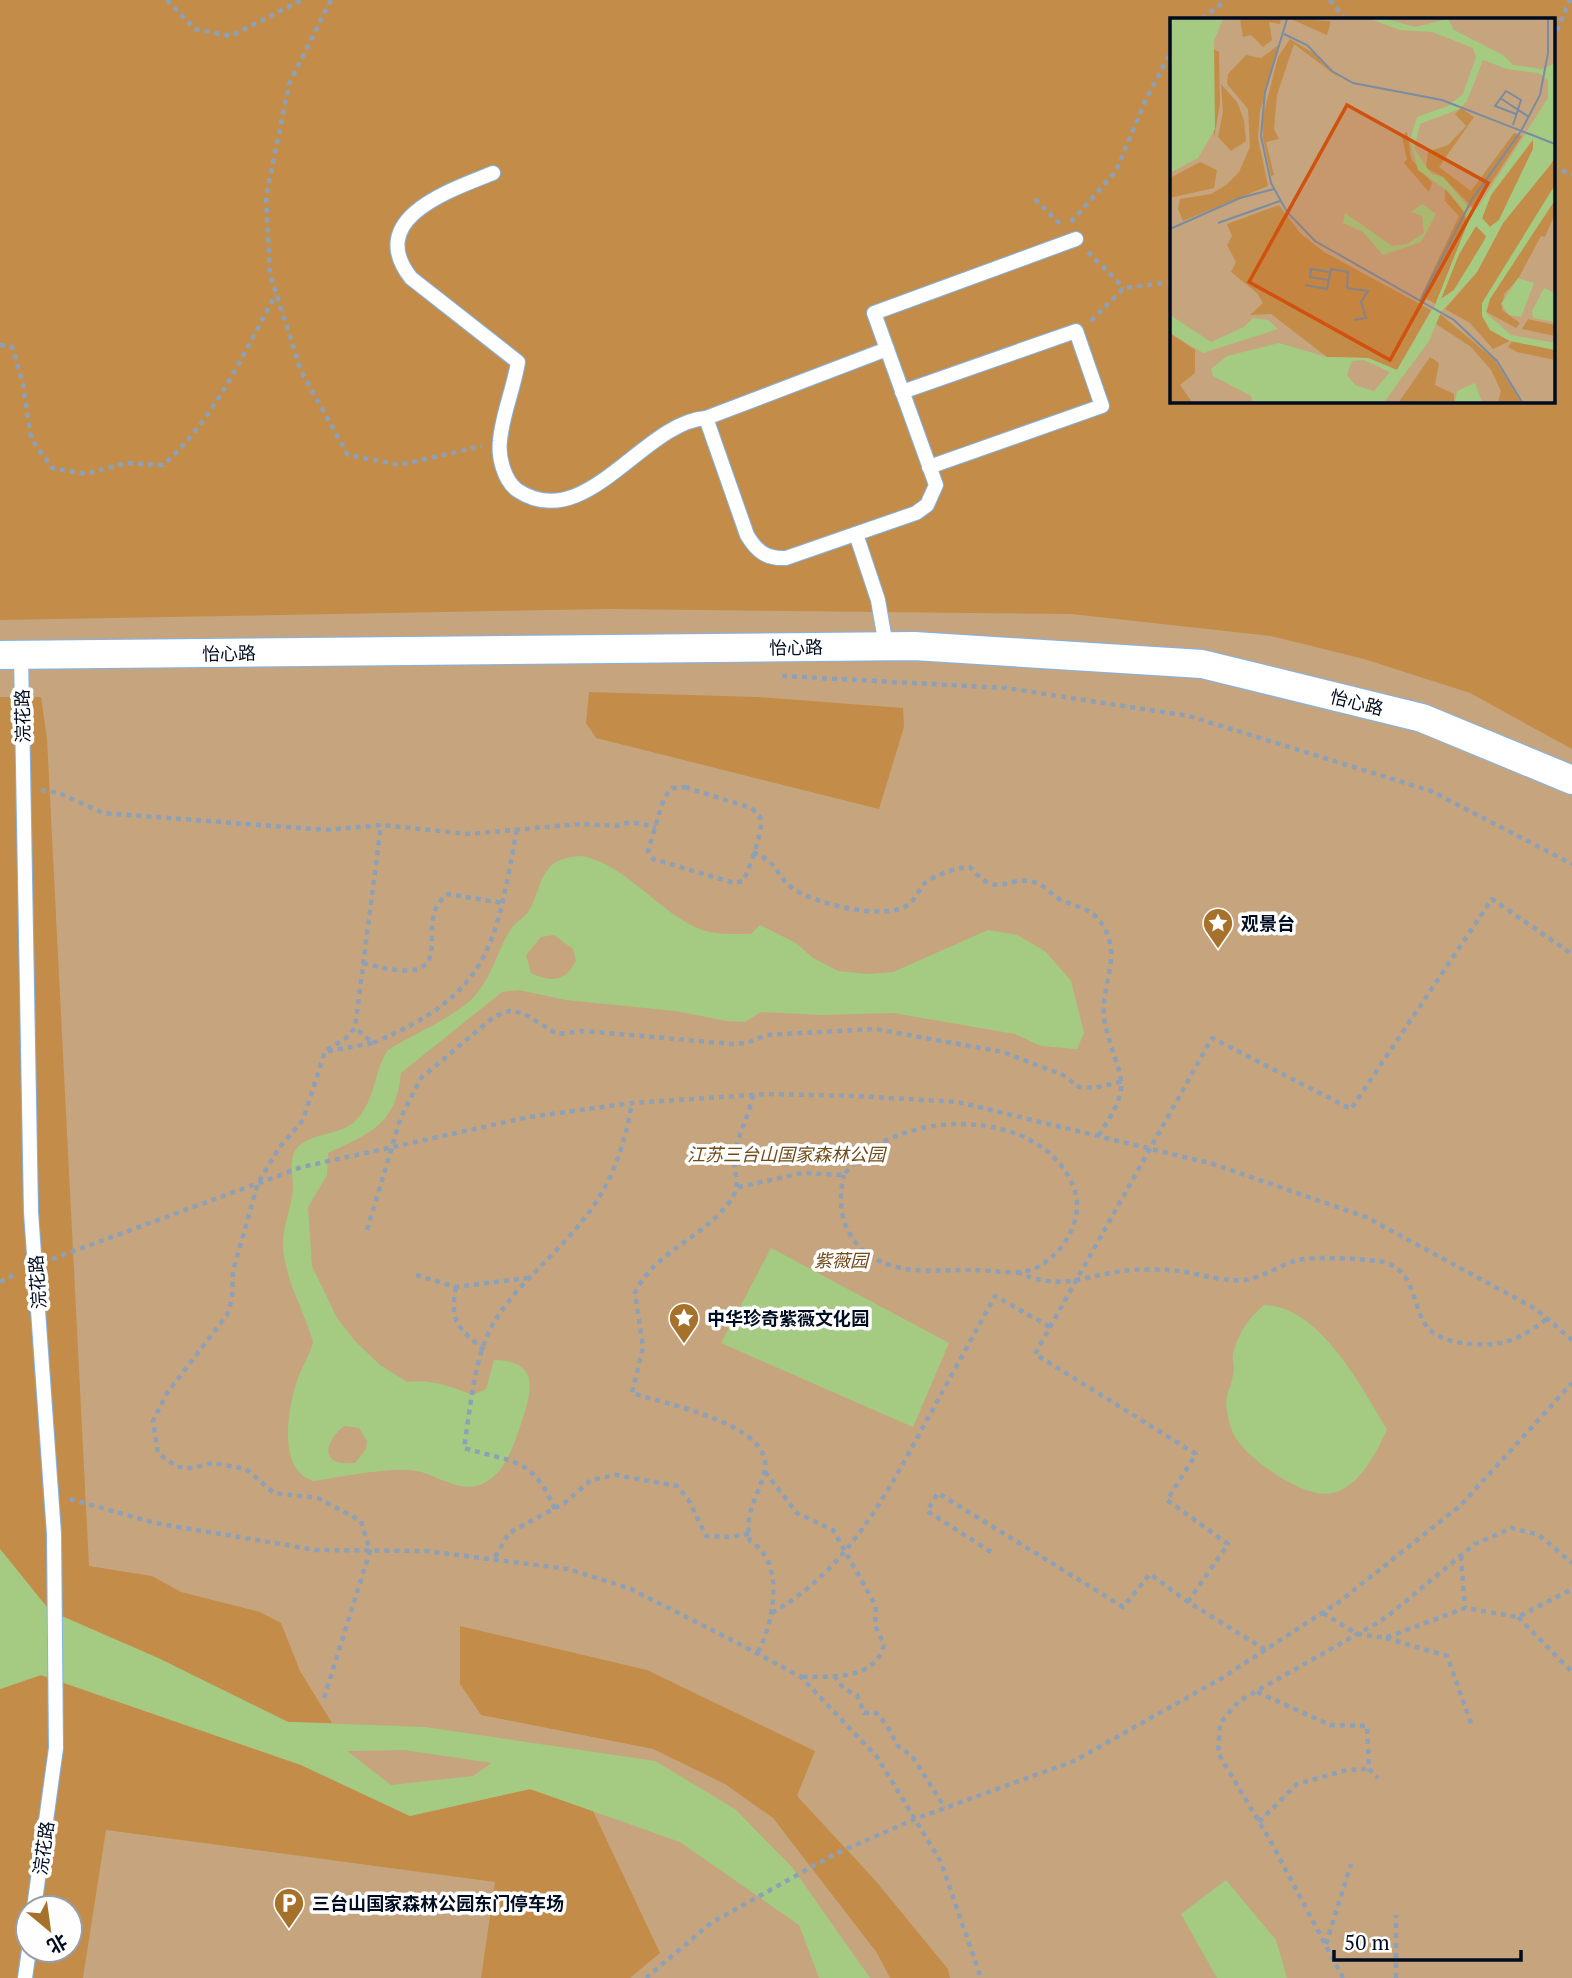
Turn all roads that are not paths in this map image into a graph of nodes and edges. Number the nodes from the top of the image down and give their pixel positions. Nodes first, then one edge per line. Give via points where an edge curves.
1 (493, 173) dead end
2 (1072, 235) road end
3 (887, 349) junction
4 (902, 392) junction
5 (706, 418) junction
6 (929, 467) junction
7 (856, 534) junction
8 (886, 646) junction
9 (10, 655) edge
10 (1572, 780) edge
11 (36, 1894) edge

1 - 5 lane via 418,209 407,220 397,248 411,278 518,362 499,442 505,475 512,486 538,499 561,500 584,493 682,423
2 - 3 lane via 874,313
3 - 4 lane
3 - 5 lane
4 - 6 lane
4 - 6 lane via 1076,331 1102,407
5 - 7 lane via 742,523 754,547 764,555 786,558
6 - 7 lane via 936,485 927,505
7 - 8 lane via 878,600
8 - 9 street, 怡心路
8 - 10 street, 怡心路 via 1202,664 1422,718
9 - 11 lane, 浣花路 via 23,787 31,1212 54,1534 56,1748

